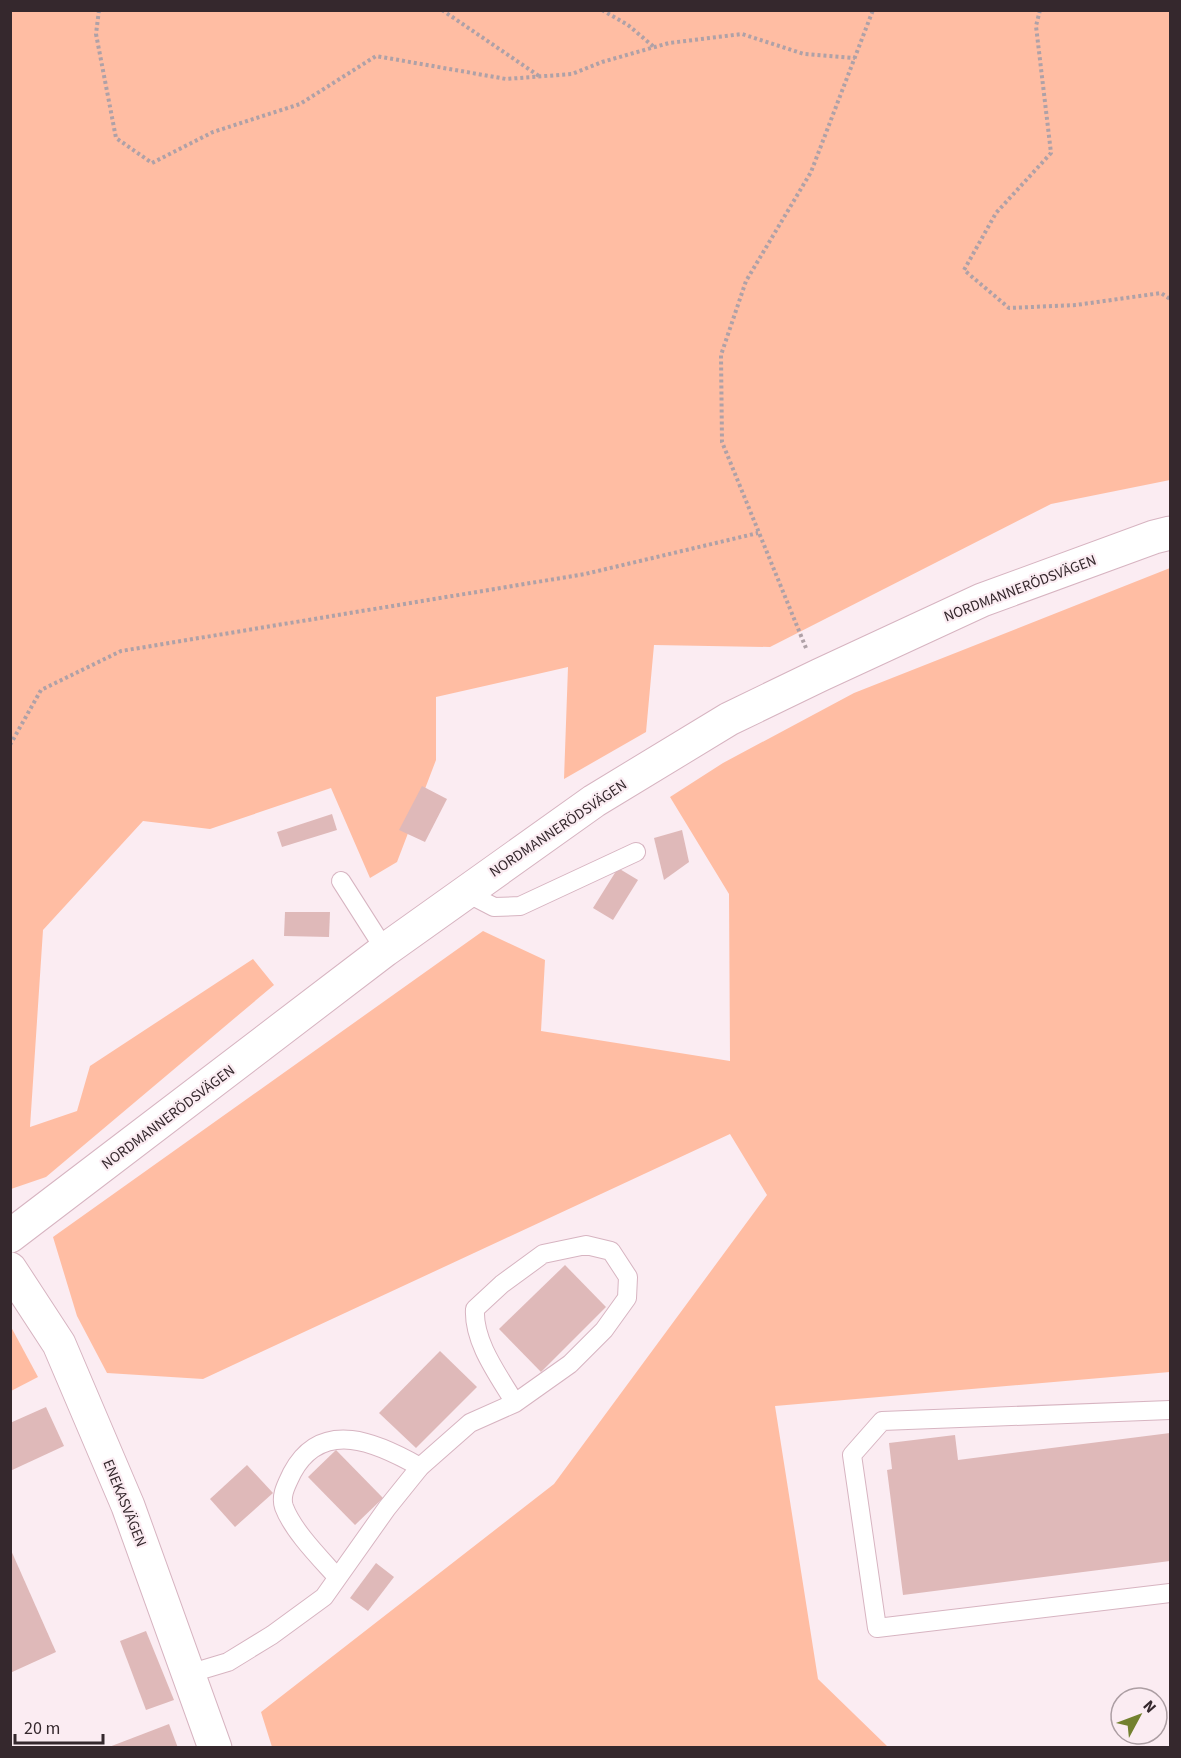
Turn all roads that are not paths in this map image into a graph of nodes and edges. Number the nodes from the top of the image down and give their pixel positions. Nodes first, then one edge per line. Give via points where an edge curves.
1 (1170, 533) edge
2 (636, 852) dead end
3 (341, 880) dead end
4 (465, 892) junction
5 (385, 950) junction
6 (10, 1236) edge
7 (10, 1269) edge
8 (515, 1403) junction
9 (1170, 1410) edge
10 (420, 1467) junction
11 (337, 1577) junction
12 (1170, 1593) edge
13 (188, 1674) junction
14 (215, 1748) edge

1 - 4 main road, NORDMANNERÖDSVÄGEN via 982,600 729,719 594,801
2 - 4 lane via 520,906 494,907
3 - 5 lane
4 - 5 main road, NORDMANNERÖDSVÄGEN
5 - 6 main road, NORDMANNERÖDSVÄGEN
7 - 13 main road, ENEKASVÄGEN via 59,1344 128,1506
8 - 8 lane via 570,1364 604,1330 627,1298 628,1277 611,1251 586,1245 543,1254 475,1309 474,1322 488,1357
8 - 10 lane via 470,1423
9 - 12 lane via 882,1421 852,1455 877,1628
10 - 11 lane
10 - 11 lane via 392,1450 355,1438 318,1444 297,1465 284,1490 284,1506 306,1542
11 - 13 lane via 324,1597 272,1635 228,1662
13 - 14 main road, ENEKASVÄGEN

